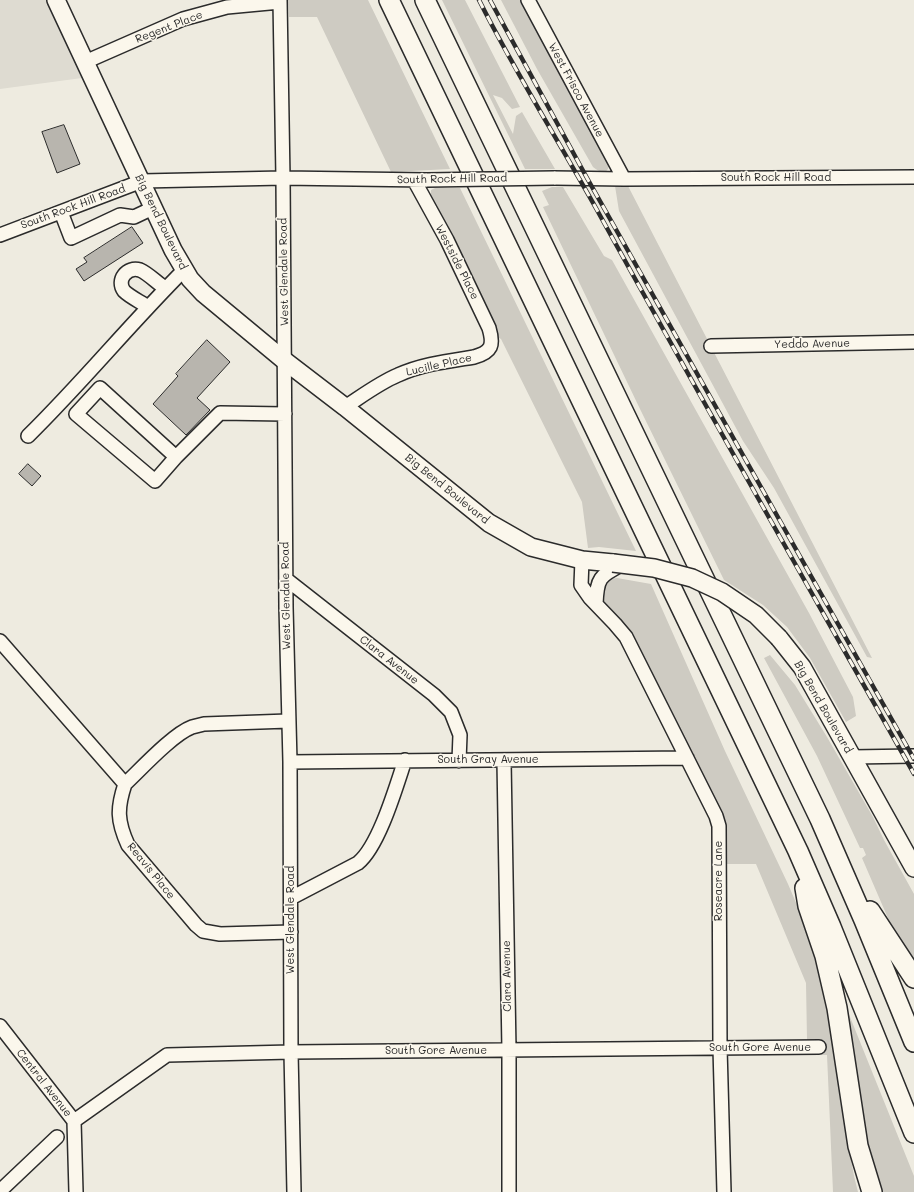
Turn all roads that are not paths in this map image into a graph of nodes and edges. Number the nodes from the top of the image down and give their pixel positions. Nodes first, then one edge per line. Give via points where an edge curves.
1 (56, 0) edge
2 (388, 0) edge
3 (425, 0) edge
4 (528, 0) edge
5 (280, 1) edge
6 (85, 62) junction
7 (914, 177) edge
8 (283, 178) junction
9 (624, 179) junction
10 (421, 180) junction
11 (142, 181) junction
12 (153, 208) junction
13 (61, 212) junction
14 (0, 234) edge
15 (184, 270) junction
16 (165, 288) junction
17 (148, 307) junction
18 (914, 342) edge
19 (491, 346) joint
20 (711, 346) dead end
21 (285, 361) junction
22 (345, 407) junction
23 (285, 414) junction
24 (28, 436) dead end
25 (176, 457) junction
26 (582, 560) junction
27 (618, 564) junction
28 (286, 579) junction
29 (596, 604) junction
30 (0, 641) edge
31 (288, 721) junction
32 (914, 756) edge
33 (852, 757) junction
34 (687, 758) junction
35 (405, 760) junction
36 (459, 761) junction
37 (504, 761) junction
38 (290, 762) junction
39 (125, 784) junction
40 (798, 852) junction
41 (914, 868) edge
42 (844, 872) junction
43 (291, 898) junction
44 (291, 932) junction
45 (914, 978) edge
46 (0, 1026) edge
47 (914, 1042) edge
48 (819, 1047) dead end
49 (720, 1048) junction
50 (509, 1050) junction
51 (291, 1052) junction
52 (74, 1121) junction
53 (914, 1133) edge
54 (57, 1137) dead end
55 (0, 1191) edge
56 (871, 1191) edge
57 (76, 1192) edge
58 (294, 1192) edge
59 (509, 1192) edge
60 (724, 1192) edge

1 - 6 main road, Big Bend Boulevard
2 - 40 highway
3 - 42 highway
4 - 9 street, West Frisco Avenue
5 - 6 street, Regent Place via 227,7 183,19
5 - 8 street, West Glendale Road
6 - 11 main road, Big Bend Boulevard
7 - 9 street, South Rock Hill Road
8 - 10 street, South Rock Hill Road
8 - 11 street, South Rock Hill Road
8 - 21 street, West Glendale Road
9 - 10 street, South Rock Hill Road, bridge
10 - 19 street, Westside Place via 489,328
11 - 12 main road, Big Bend Boulevard
11 - 13 street, South Rock Hill Road
12 - 13 street via 134,217 120,215 71,238
12 - 15 main road, Big Bend Boulevard
13 - 14 street, South Rock Hill Road
15 - 16 street
15 - 21 main road, Big Bend Boulevard via 203,293
16 - 17 street
16 - 17 street via 140,270 129,270 123,276 121,281 125,291
17 - 24 street via 60,405
18 - 20 street, Yeddo Avenue
19 - 22 street, Lucille Place via 488,351 478,356 415,368 399,374
21 - 22 main road, Big Bend Boulevard
21 - 23 street, West Glendale Road
22 - 26 main road, Big Bend Boulevard via 489,523 531,547
23 - 25 street via 220,413
23 - 28 street, West Glendale Road
25 - 25 street via 100,388 76,414 155,481
26 - 27 main road, Big Bend Boulevard
26 - 29 street, Roseacre Lane via 581,585
27 - 29 street via 599,580
27 - 33 main road, Big Bend Boulevard, bridge via 654,568 692,578 722,592 756,615 802,667
28 - 31 street, West Glendale Road
28 - 36 street, Clara Avenue via 434,695 451,712 460,735
29 - 34 street, Roseacre Lane via 626,637
30 - 39 street
31 - 38 street, West Glendale Road
31 - 39 street via 204,724 191,728 162,748
32 - 33 street
33 - 41 main road, Big Bend Boulevard
34 - 37 street, South Gray Avenue
34 - 49 street, Roseacre Lane via 719,826
35 - 36 street, South Gray Avenue
35 - 38 street, South Gray Avenue
35 - 43 street via 384,819 365,858
36 - 37 street, South Gray Avenue
37 - 50 street, Clara Avenue
38 - 43 street, West Glendale Road
39 - 44 street, Reavis Place via 119,812 122,832 128,845 196,926 203,931 220,934
40 - 53 highway
40 - 56 highway via 808,906 825,956 837,1008 858,1146
42 - 45 highway
42 - 47 highway
43 - 44 street, West Glendale Road
44 - 51 street, West Glendale Road
46 - 52 street, Central Avenue
48 - 49 street, South Gore Avenue
49 - 50 street, South Gore Avenue
49 - 60 street, Roseacre Lane
50 - 51 street, South Gore Avenue
50 - 59 street, Clara Avenue
51 - 52 street, South Gore Avenue via 167,1055
51 - 58 street, West Glendale Road
52 - 57 street
54 - 55 street

